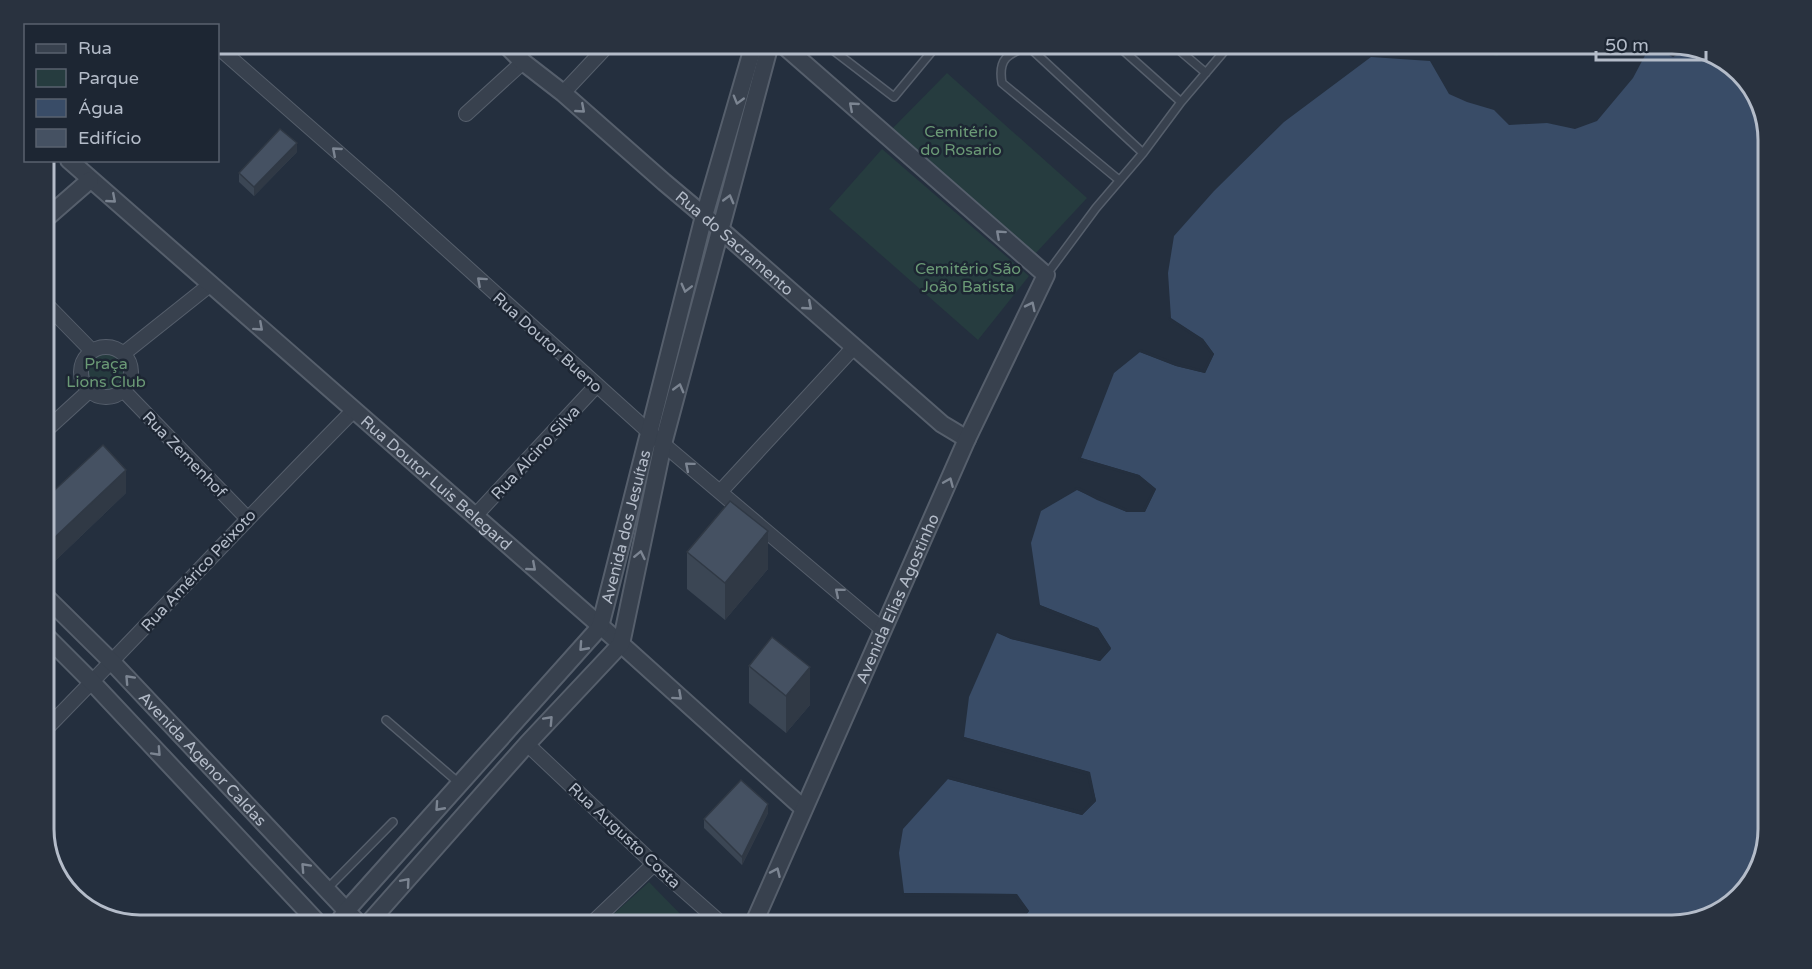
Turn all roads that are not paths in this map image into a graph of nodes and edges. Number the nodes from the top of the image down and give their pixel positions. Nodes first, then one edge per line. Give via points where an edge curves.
1 (226, 54) edge
2 (516, 54) edge
3 (599, 54) edge
4 (751, 54) edge
5 (767, 54) edge
6 (793, 54) edge
7 (838, 54) edge
8 (930, 54) edge
9 (1011, 54) edge
10 (1040, 54) edge
11 (1127, 54) edge
12 (1184, 54) edge
13 (1222, 54) edge
14 (524, 62) junction
15 (1206, 73) junction
16 (562, 93) junction
17 (1181, 102) junction
18 (466, 114) dead end
19 (1143, 153) junction
20 (71, 162) edge
21 (90, 180) junction
22 (1119, 180) junction
23 (54, 211) edge
24 (704, 216) junction
25 (721, 230) junction
26 (1046, 275) junction
27 (211, 284) junction
28 (54, 312) edge
29 (854, 346) junction
30 (92, 351) junction
31 (123, 354) junction
32 (596, 386) junction
33 (123, 390) junction
34 (89, 391) junction
35 (353, 411) junction
36 (54, 423) edge
37 (648, 432) junction
38 (967, 439) junction
39 (663, 444) junction
40 (720, 492) junction
41 (474, 517) junction
42 (247, 518) junction
43 (54, 605) edge
44 (600, 627) junction
45 (883, 630) junction
46 (54, 644) edge
47 (621, 644) junction
48 (112, 662) junction
49 (92, 682) junction
50 (54, 720) edge
51 (386, 720) dead end
52 (527, 744) junction
53 (221, 778) junction
54 (460, 784) junction
55 (199, 797) junction
56 (803, 808) junction
57 (393, 822) dead end
58 (654, 864) junction
59 (327, 890) junction
60 (346, 911) junction
61 (310, 915) edge
62 (344, 915) edge
63 (350, 915) edge
64 (378, 915) edge
65 (601, 915) edge
66 (711, 915) edge
67 (758, 915) edge

32 -> 1 street, Rua Doutor Bueno
2 - 14 street, Rua do Sacramento
3 - 16 street
4 -> 24 street, Avenida dos Jesuítas
25 -> 5 street, Avenida dos Jesuítas
26 -> 6 street
7 - 8 lane via 894,97
9 - 22 lane via 1003,60 1002,83
10 - 19 lane
11 - 17 lane
12 - 15 lane
13 - 15 lane
14 - 16 street, Rua do Sacramento
14 - 18 street
15 - 17 lane
16 -> 24 street, Rua do Sacramento
17 - 19 lane
19 - 22 lane
20 - 21 street, Rua Doutor Luis Belegard
21 - 23 street
21 -> 27 street, Rua Doutor Luis Belegard
22 - 26 lane
24 - 25 street, Rua do Sacramento
24 -> 37 street, Avenida dos Jesuítas
25 -> 29 street, Rua do Sacramento
39 -> 25 street, Avenida dos Jesuítas
38 -> 26 street, Avenida Elias Agostinho
27 - 31 street
27 -> 35 street, Rua Doutor Luis Belegard
28 - 30 street
29 - 38 street, Rua do Sacramento via 942,424
29 - 40 street
30 - 31 street via 114,348
30 - 34 street via 82,362 81,370
31 - 33 street via 131,372
32 - 37 street, Rua Doutor Bueno
32 - 41 street, Rua Alcino Silva
33 - 34 street via 107,397
33 - 42 street, Rua Zemenhof
34 - 36 street
35 - 41 street, Rua Doutor Luis Belegard
35 - 42 street, Rua Américo Peixoto
37 - 39 street, Rua Doutor Bueno
37 - 44 street, Avenida dos Jesuítas
45 -> 38 street, Avenida Elias Agostinho
40 -> 39 street, Rua Doutor Bueno
47 -> 39 street, Avenida dos Jesuítas
45 -> 40 street, Rua Doutor Bueno
41 -> 44 street, Rua Doutor Luis Belegard
42 - 48 street, Rua Américo Peixoto
43 - 48 street, Avenida Agenor Caldas
44 - 47 street, Rua Doutor Luis Belegard
44 -> 54 street, Avenida dos Jesuítas
45 - 56 street, Avenida Elias Agostinho
46 - 49 street, Avenida Agenor Caldas
52 -> 47 street
47 -> 56 street, Rua Doutor Luis Belegard
48 - 49 street, Rua Américo Peixoto
53 -> 48 street, Avenida Agenor Caldas
49 - 50 street, Rua Américo Peixoto
49 -> 55 street, Avenida Agenor Caldas
51 - 54 lane
52 - 58 street, Rua Augusto Costa
64 -> 52 street
53 - 55 street
59 -> 53 street, Avenida Agenor Caldas
54 -> 60 street, Avenida dos Jesuítas
55 - 61 street, Avenida Agenor Caldas
67 -> 56 street, Avenida Elias Agostinho
57 - 59 lane
58 - 65 street
58 - 66 street, Rua Augusto Costa
59 - 60 street, Avenida Agenor Caldas
60 - 62 street, Avenida dos Jesuítas
60 - 63 street, Avenida Agenor Caldas

